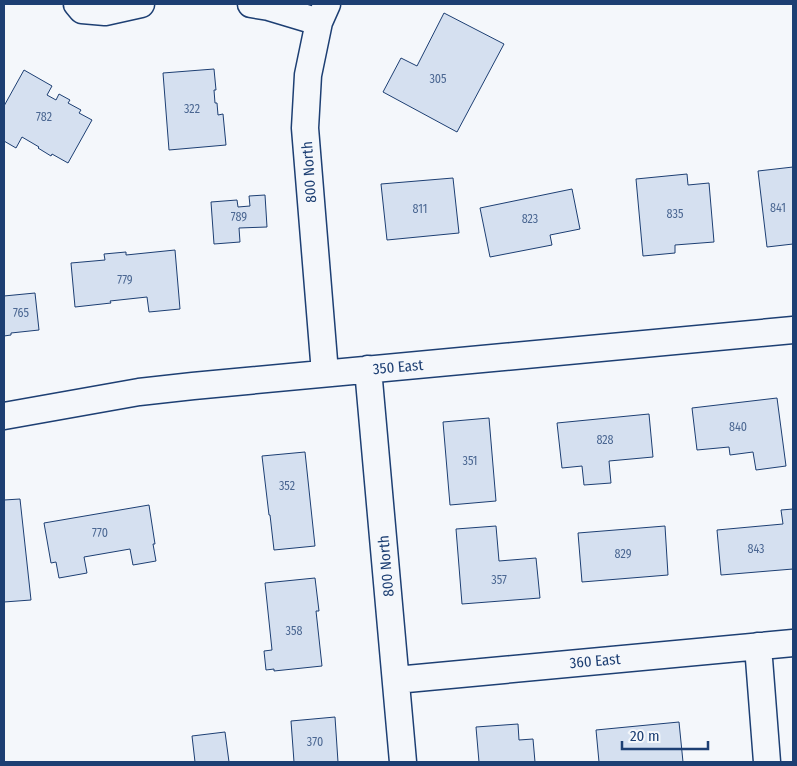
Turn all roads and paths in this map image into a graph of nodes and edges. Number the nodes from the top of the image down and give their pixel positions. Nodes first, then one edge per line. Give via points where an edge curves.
1 (141, 4) edge
2 (251, 4) edge
3 (79, 7) edge
4 (323, 13) edge
5 (793, 330) edge
6 (368, 369) junction
7 (324, 373) junction
8 (4, 416) edge
9 (793, 643) edge
10 (758, 646) junction
11 (396, 680) junction
12 (403, 762) edge
13 (767, 762) edge

1 - 3 street via 105,12
2 - 4 street
4 - 7 street, 800 North via 308,75 306,128
5 - 6 street, 350 East
6 - 7 street, 350 East
6 - 11 street, 800 North
7 - 8 street, 350 East via 139,392
9 - 10 street, 360 East
10 - 11 street, 360 East
10 - 13 street
11 - 12 street, 800 North

